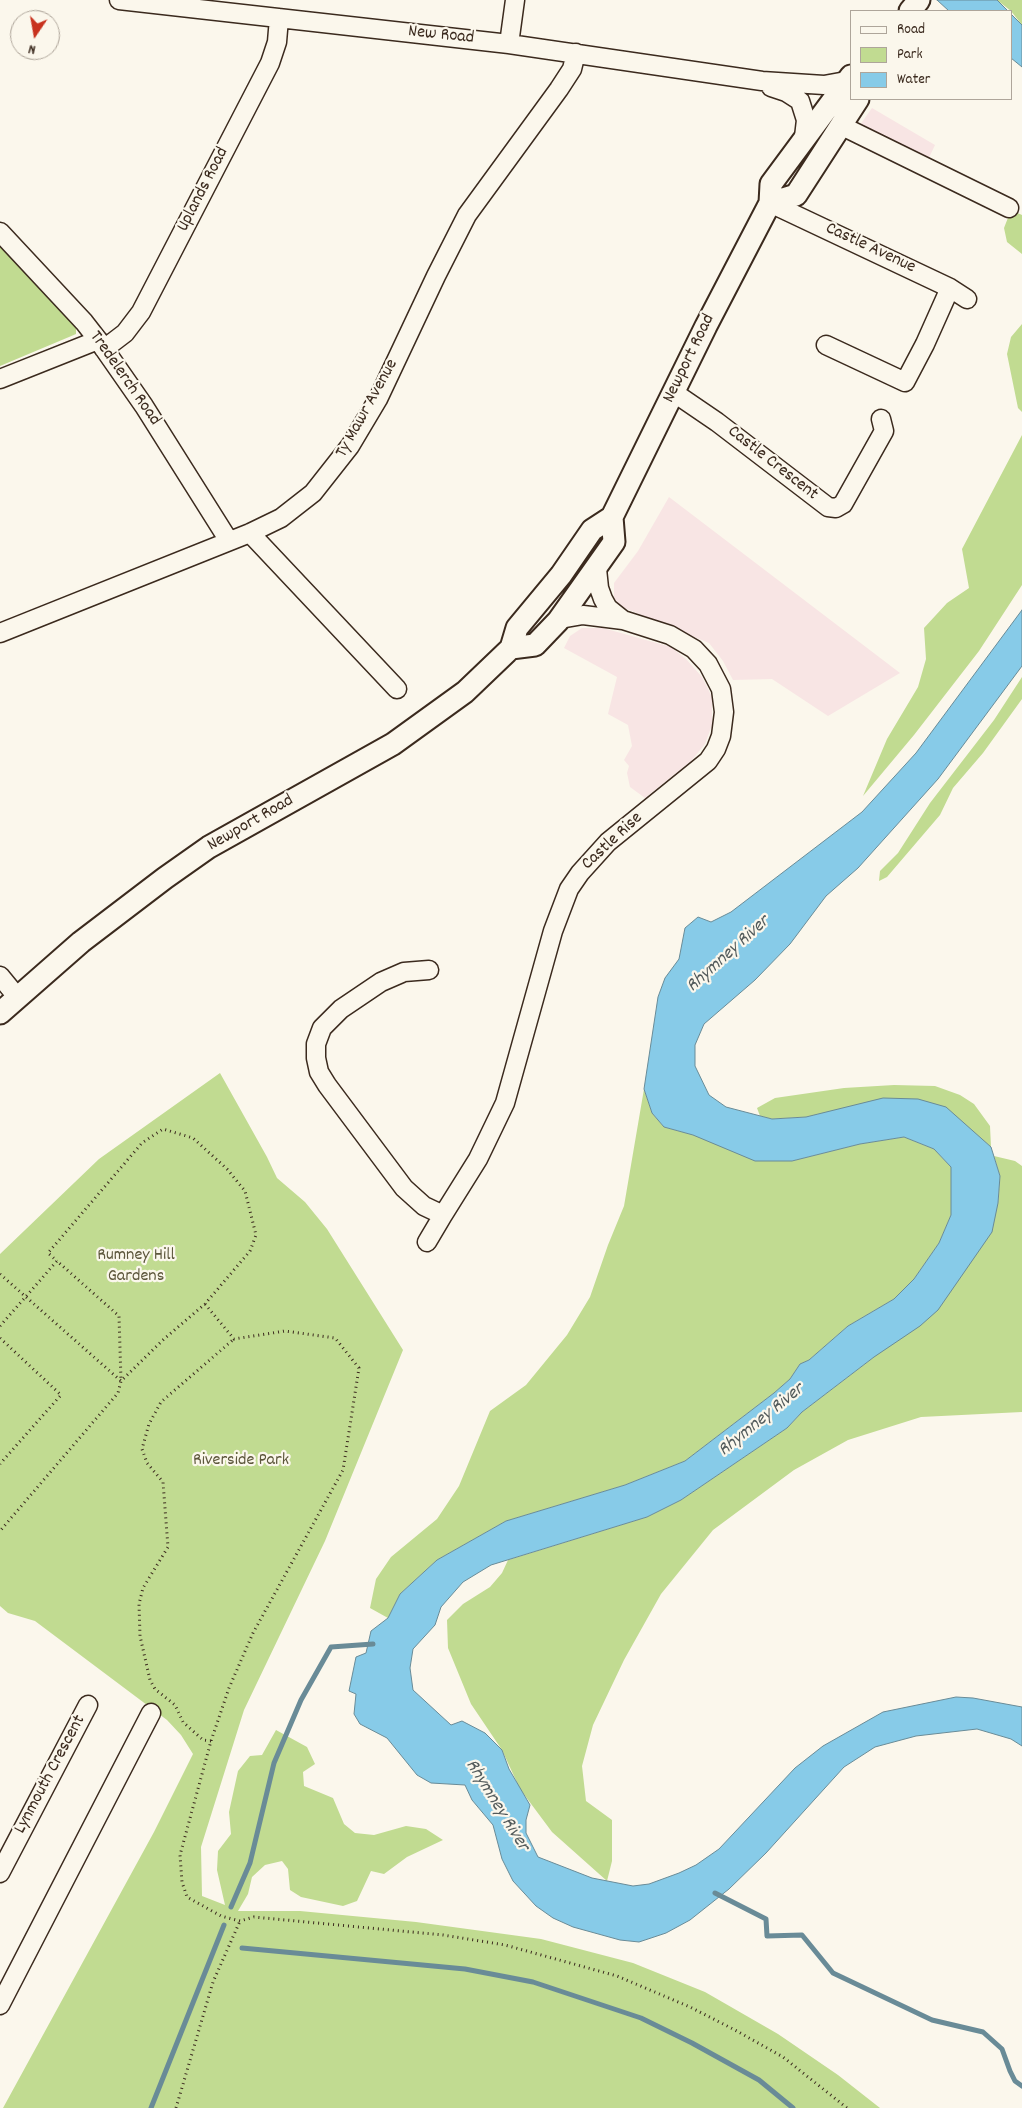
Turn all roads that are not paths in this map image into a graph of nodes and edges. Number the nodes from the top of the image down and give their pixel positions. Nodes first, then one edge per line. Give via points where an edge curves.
1 (120, 0) edge
2 (515, 0) edge
3 (919, 0) edge
4 (911, 10) edge
5 (279, 18) junction
6 (509, 44) junction
7 (576, 53) junction
8 (762, 81) junction
9 (850, 87) edge
10 (850, 88) edge
11 (850, 90) edge
12 (800, 101) junction
13 (826, 108) junction
14 (840, 125) junction
15 (804, 137) junction
16 (770, 203) junction
17 (1009, 208) dead end
18 (0, 232) edge
19 (950, 288) junction
20 (967, 299) dead end
21 (101, 345) junction
22 (826, 345) dead end
23 (0, 379) edge
24 (674, 392) junction
25 (881, 419) dead end
26 (612, 517) junction
27 (250, 533) junction
28 (229, 541) junction
29 (597, 569) junction
30 (560, 619) junction
31 (623, 620) junction
32 (0, 633) edge
33 (511, 648) junction
34 (397, 689) dead end
35 (430, 970) dead end
36 (0, 976) edge
37 (18, 998) junction
38 (0, 1013) edge
39 (443, 1215) junction
40 (427, 1242) dead end
41 (88, 1705) dead end
42 (151, 1713) dead end
43 (0, 1873) edge
44 (0, 2005) edge

1 - 5 street, New Road
2 - 6 street
3 - 4 main road
5 - 6 street, New Road
5 - 21 street, Uplands Road via 277,42 270,63 141,312 125,333
6 - 7 street, New Road
7 - 8 street, New Road
7 - 27 street, Ty Mawr Avenue via 572,70 467,215 378,399 350,446 313,493 282,518
8 - 9 street, New Road
8 - 12 street, New Road
10 - 13 main road, Newport Road
11 - 14 main road
12 - 13 street, New Road
12 - 15 street via 806,120
13 - 15 main road, Newport Road
14 - 16 main road via 796,195
14 - 17 street
15 - 16 main road, Newport Road via 771,184
16 - 19 street, Castle Avenue
16 - 24 main road, Newport Road
18 - 21 street, Tredelerch Road
19 - 20 street, Castle Avenue
19 - 22 street via 905,382
21 - 23 street, Uplands Road
21 - 28 street, Tredelerch Road via 144,406
24 - 25 street, Castle Crescent via 828,507 836,508 843,504 884,431
24 - 26 main road, Newport Road
26 - 29 main road via 614,542
26 - 33 main road, Newport Road via 592,530 561,575 517,628
27 - 28 street, Ty Mawr Avenue
27 - 34 street
28 - 32 street, Ty Mawr Avenue
29 - 30 main road
29 - 31 street, Castle Rise via 602,599
30 - 31 street, Castle Rise via 583,615
30 - 33 main road via 535,646
31 - 39 street, Castle Rise via 670,635 701,655 721,690 724,712 721,736 708,761 608,842 569,889 553,931 505,1103 478,1158
33 - 37 main road, Newport Road via 465,692 393,744 217,842 165,878 81,942
35 - 39 street via 404,972 381,982 341,1009 322,1028 316,1044 316,1058 319,1072 327,1085 404,1188 424,1206
36 - 37 street
37 - 38 main road, Newport Road
39 - 40 street, Castle Rise
41 - 43 street, Lynmouth Crescent
42 - 44 street

